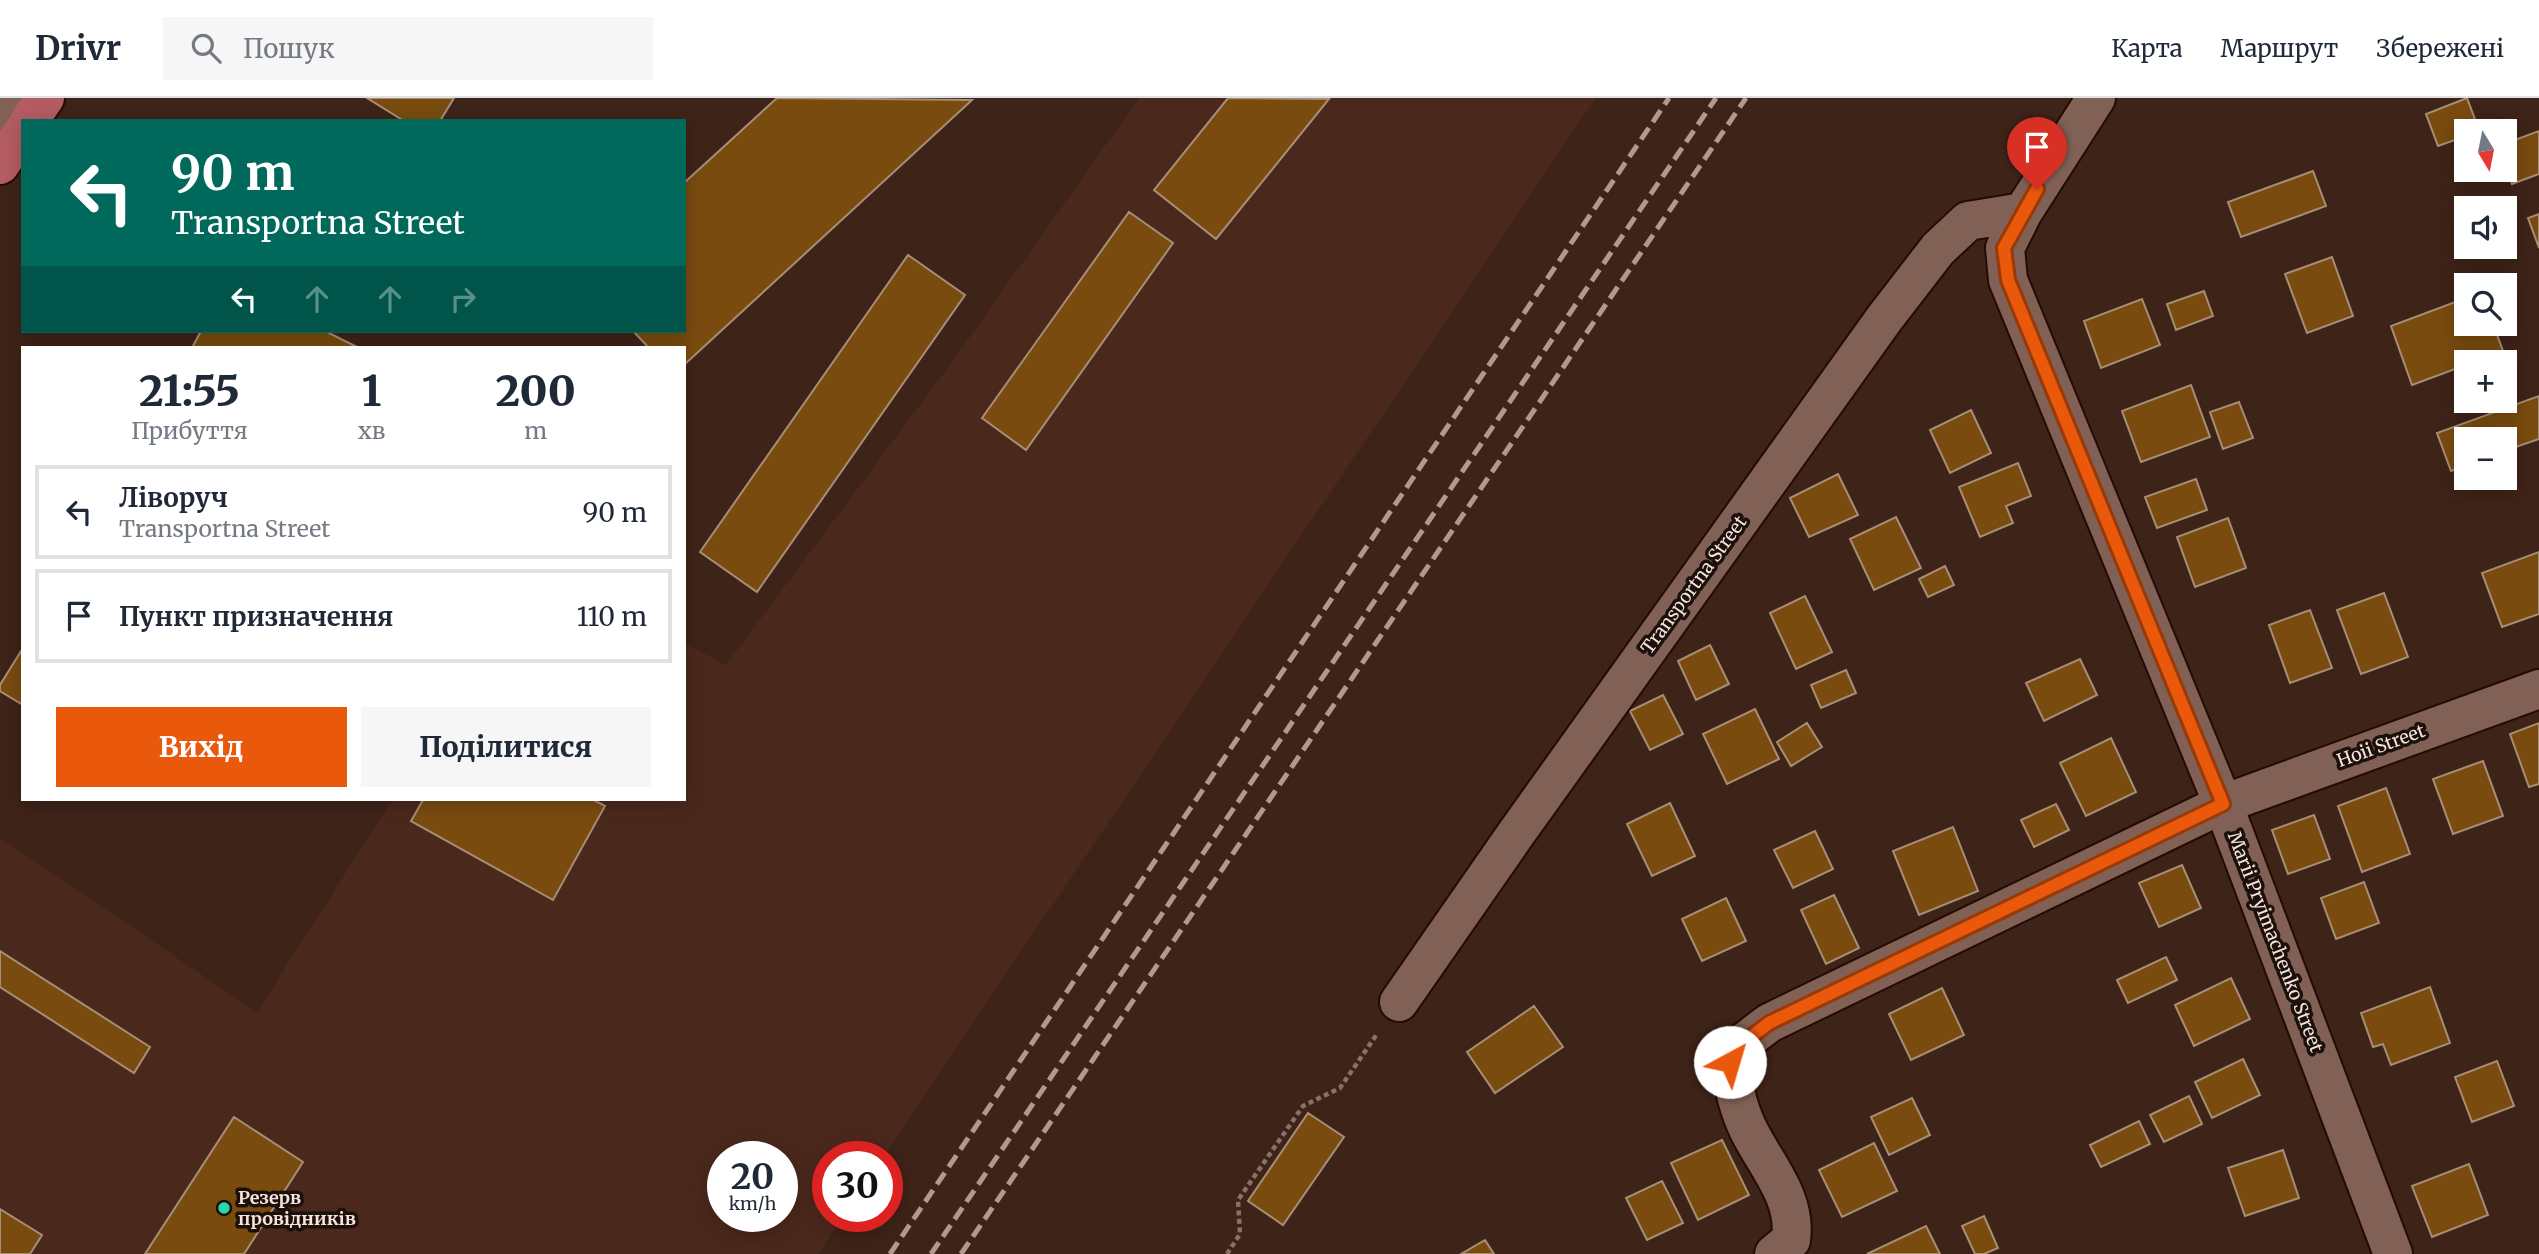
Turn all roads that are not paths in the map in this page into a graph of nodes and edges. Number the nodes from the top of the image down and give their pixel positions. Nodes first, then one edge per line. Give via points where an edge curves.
1 (2096, 98) edge
2 (22, 110) edge
3 (0, 165) edge
4 (2023, 212) junction
5 (2539, 689) edge
6 (2223, 804) junction
7 (1399, 1002) road end
8 (1792, 1243) edge
9 (2393, 1254) edge

1 - 4 street
2 - 3 main road
4 - 6 street via 2004,248 2008,280
4 - 7 street, Transportna Street via 1968,221 1938,249
5 - 6 street, Hoii Street
6 - 8 street via 1769,1023 1743,1043 1730,1062 1737,1100 1790,1204
6 - 9 street, Marii Pryimachenko Street

